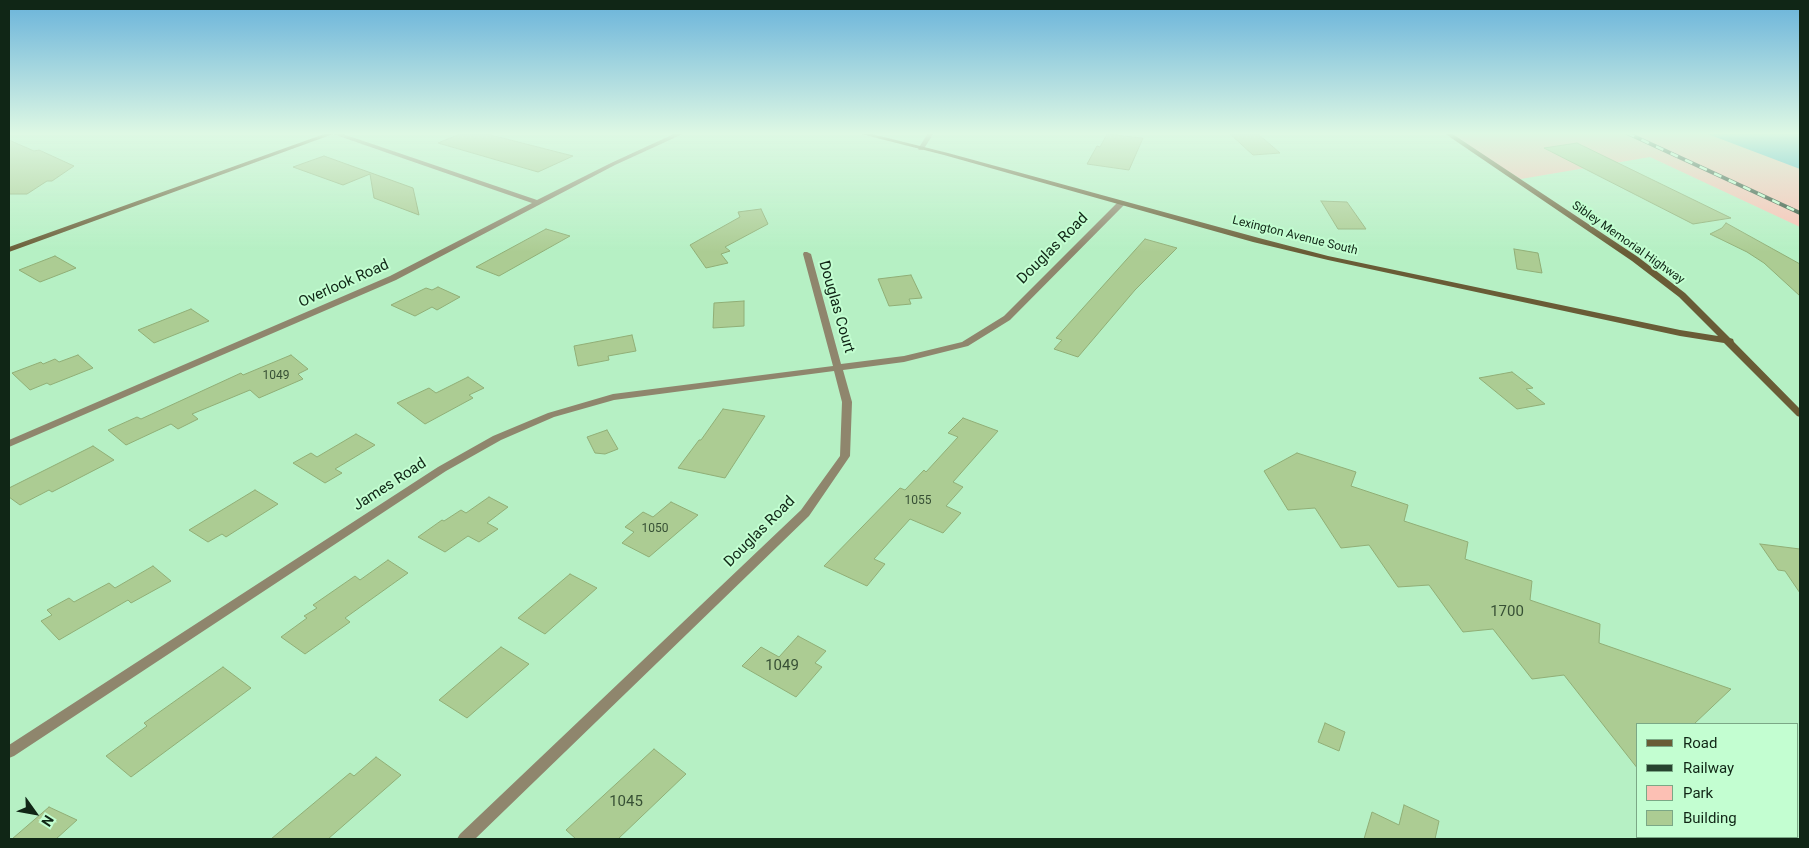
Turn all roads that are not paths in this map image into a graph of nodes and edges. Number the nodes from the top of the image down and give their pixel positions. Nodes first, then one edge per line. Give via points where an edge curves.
1 (223, 173) edge
2 (449, 173) edge
3 (597, 173) edge
4 (1007, 173) edge
5 (1506, 173) edge
6 (538, 203) junction
7 (1121, 204) junction
8 (9, 250) edge
9 (807, 254) dead end
10 (1730, 341) junction
11 (838, 367) junction
12 (1800, 414) edge
13 (9, 444) edge
14 (9, 752) edge
15 (465, 839) edge

1 - 8 street
2 - 6 street
3 - 6 street, Overlook Road
4 - 7 street, Lexington Avenue South
5 - 10 street, Sibley Memorial Highway via 1635,259 1682,295
6 - 13 street, Overlook Road via 393,278
7 - 10 street, Lexington Avenue South via 1328,258
7 - 11 street, Douglas Road via 1007,318 965,344 904,359
9 - 11 street, Douglas Court
10 - 12 street, Sibley Memorial Highway
11 - 14 street, James Road via 613,398 551,415 497,438 442,469
11 - 15 street, Douglas Road via 847,402 845,456 805,512

